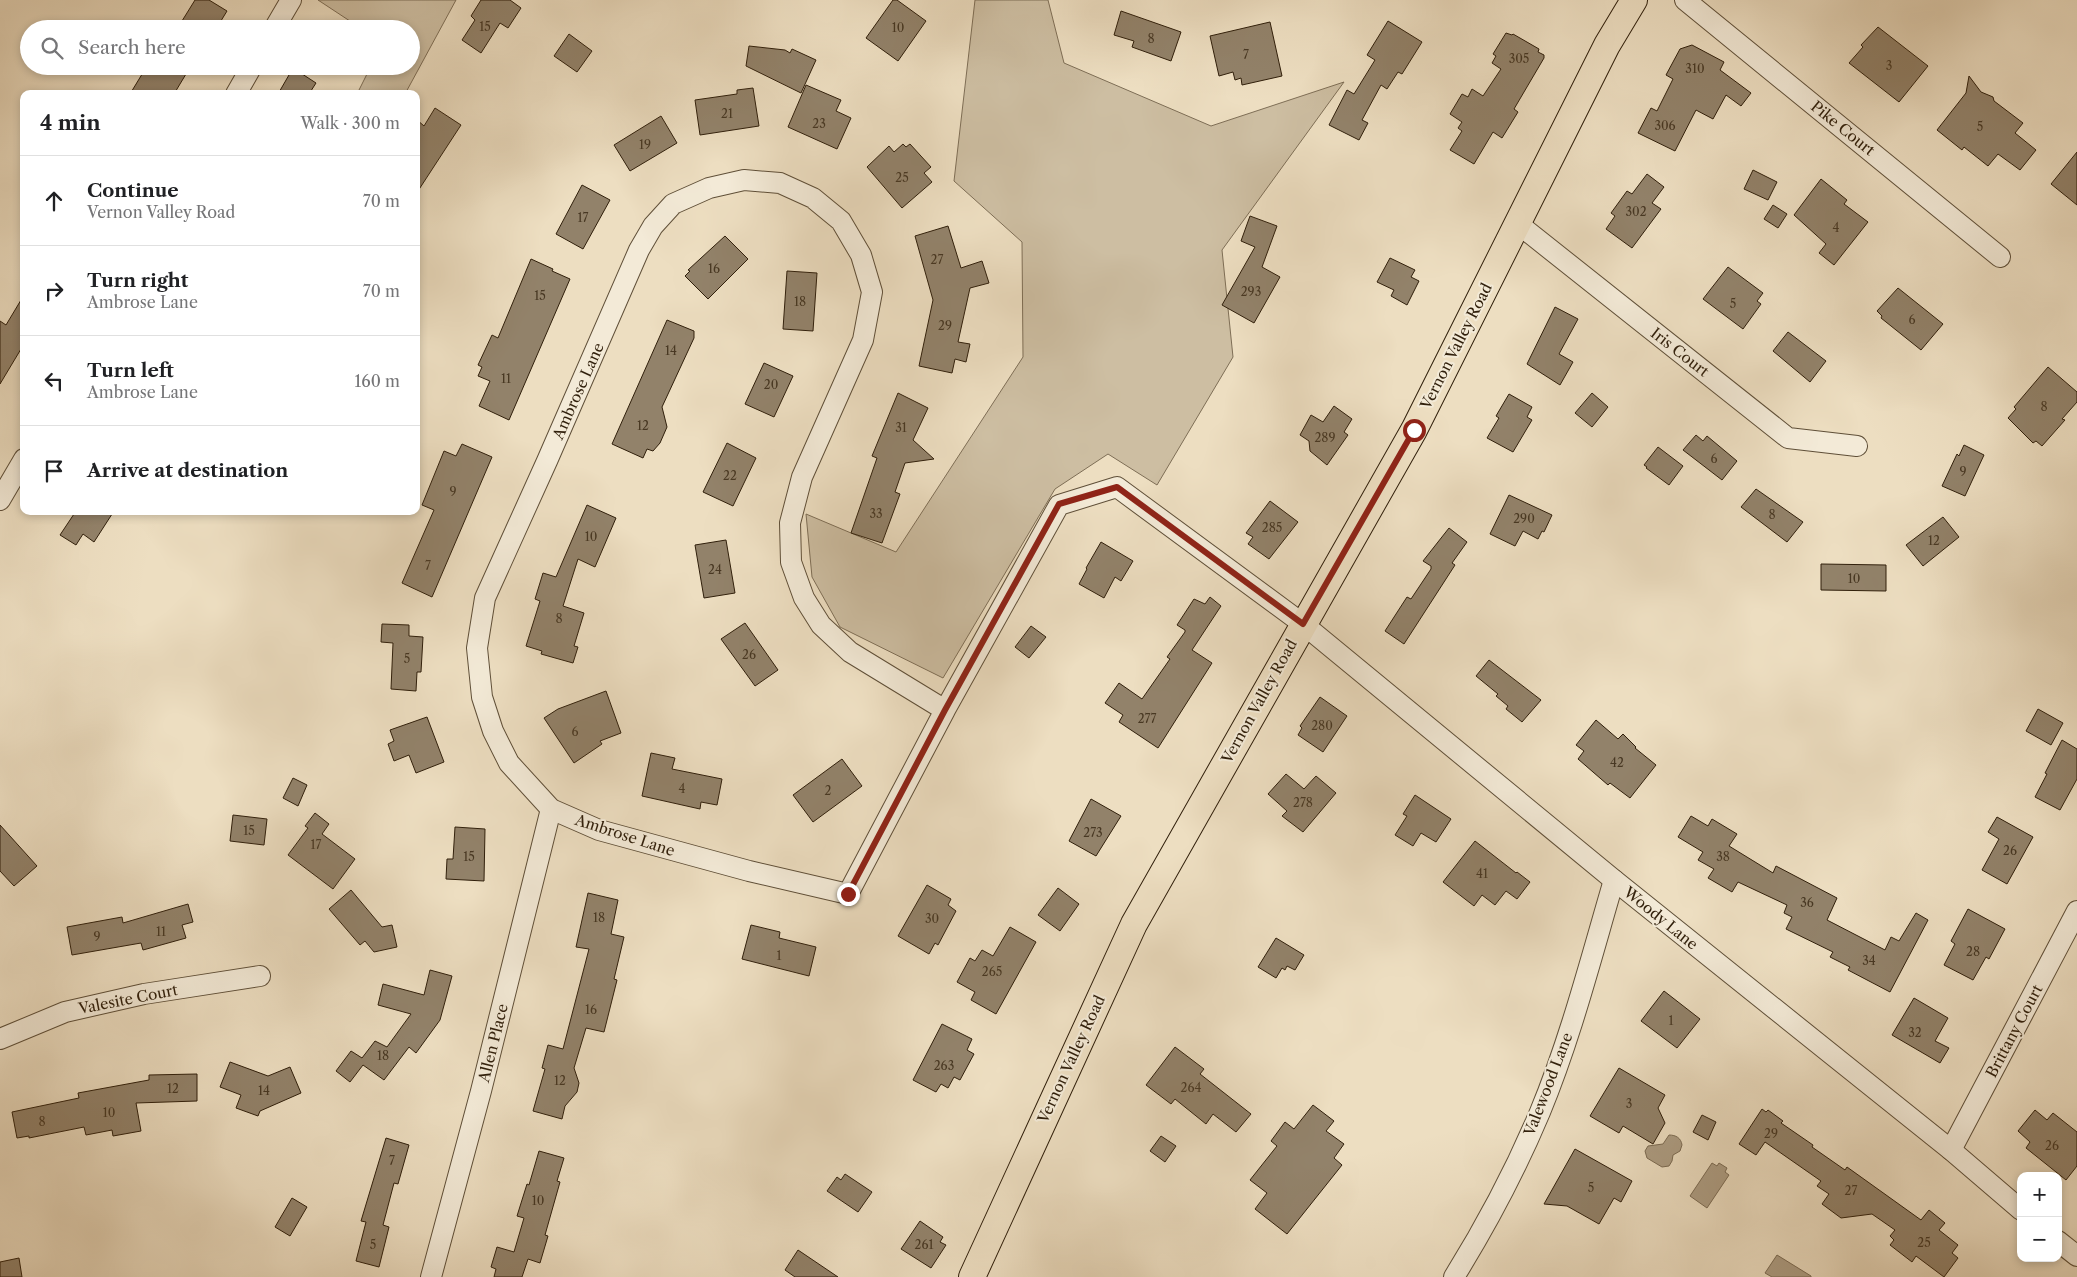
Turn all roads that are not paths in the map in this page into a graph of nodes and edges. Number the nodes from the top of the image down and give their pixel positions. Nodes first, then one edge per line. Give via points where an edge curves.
1 (290, 0) edge
2 (1634, 0) edge
3 (1685, 0) edge
4 (279, 20) edge
5 (247, 75) edge
6 (238, 90) edge
7 (1517, 223) junction
8 (2000, 257) dead end
9 (1857, 446) dead end
10 (20, 466) edge
11 (0, 500) edge
12 (1303, 624) junction
13 (945, 710) junction
14 (551, 809) junction
15 (1614, 880) junction
16 (2077, 911) edge
17 (260, 976) dead end
18 (0, 1039) edge
19 (1951, 1150) junction
20 (2017, 1207) edge
21 (2062, 1244) edge
22 (2077, 1256) edge
23 (431, 1277) edge
24 (972, 1277) edge
25 (1454, 1277) edge

1 - 4 street
2 - 7 main road, Vernon Valley Road via 1607,45
3 - 8 street, Pike Court
5 - 6 street
7 - 9 street, Iris Court via 1788,438
7 - 12 main road, Vernon Valley Road via 1414,430
10 - 11 street
12 - 13 street, Ambrose Lane via 1117,487 1059,504
12 - 15 street, Woody Lane
12 - 24 main road, Vernon Valley Road via 1134,924
13 - 14 street, Ambrose Lane via 848,894 599,830
13 - 14 street, Ambrose Lane via 850,652 821,625 804,598 790,562 790,523 802,477 863,340 872,292 862,255 841,222 813,198 780,183 744,180 709,188 673,204 639,250 485,598 477,648 482,697 492,731 509,763
14 - 23 street, Allen Place
15 - 19 street, Woody Lane
15 - 25 street, Valewood Lane via 1579,999 1540,1110 1517,1164
16 - 19 street, Brittany Court
17 - 18 street, Valesite Court via 144,994 65,1012
19 - 20 street, Woody Lane
21 - 22 street

